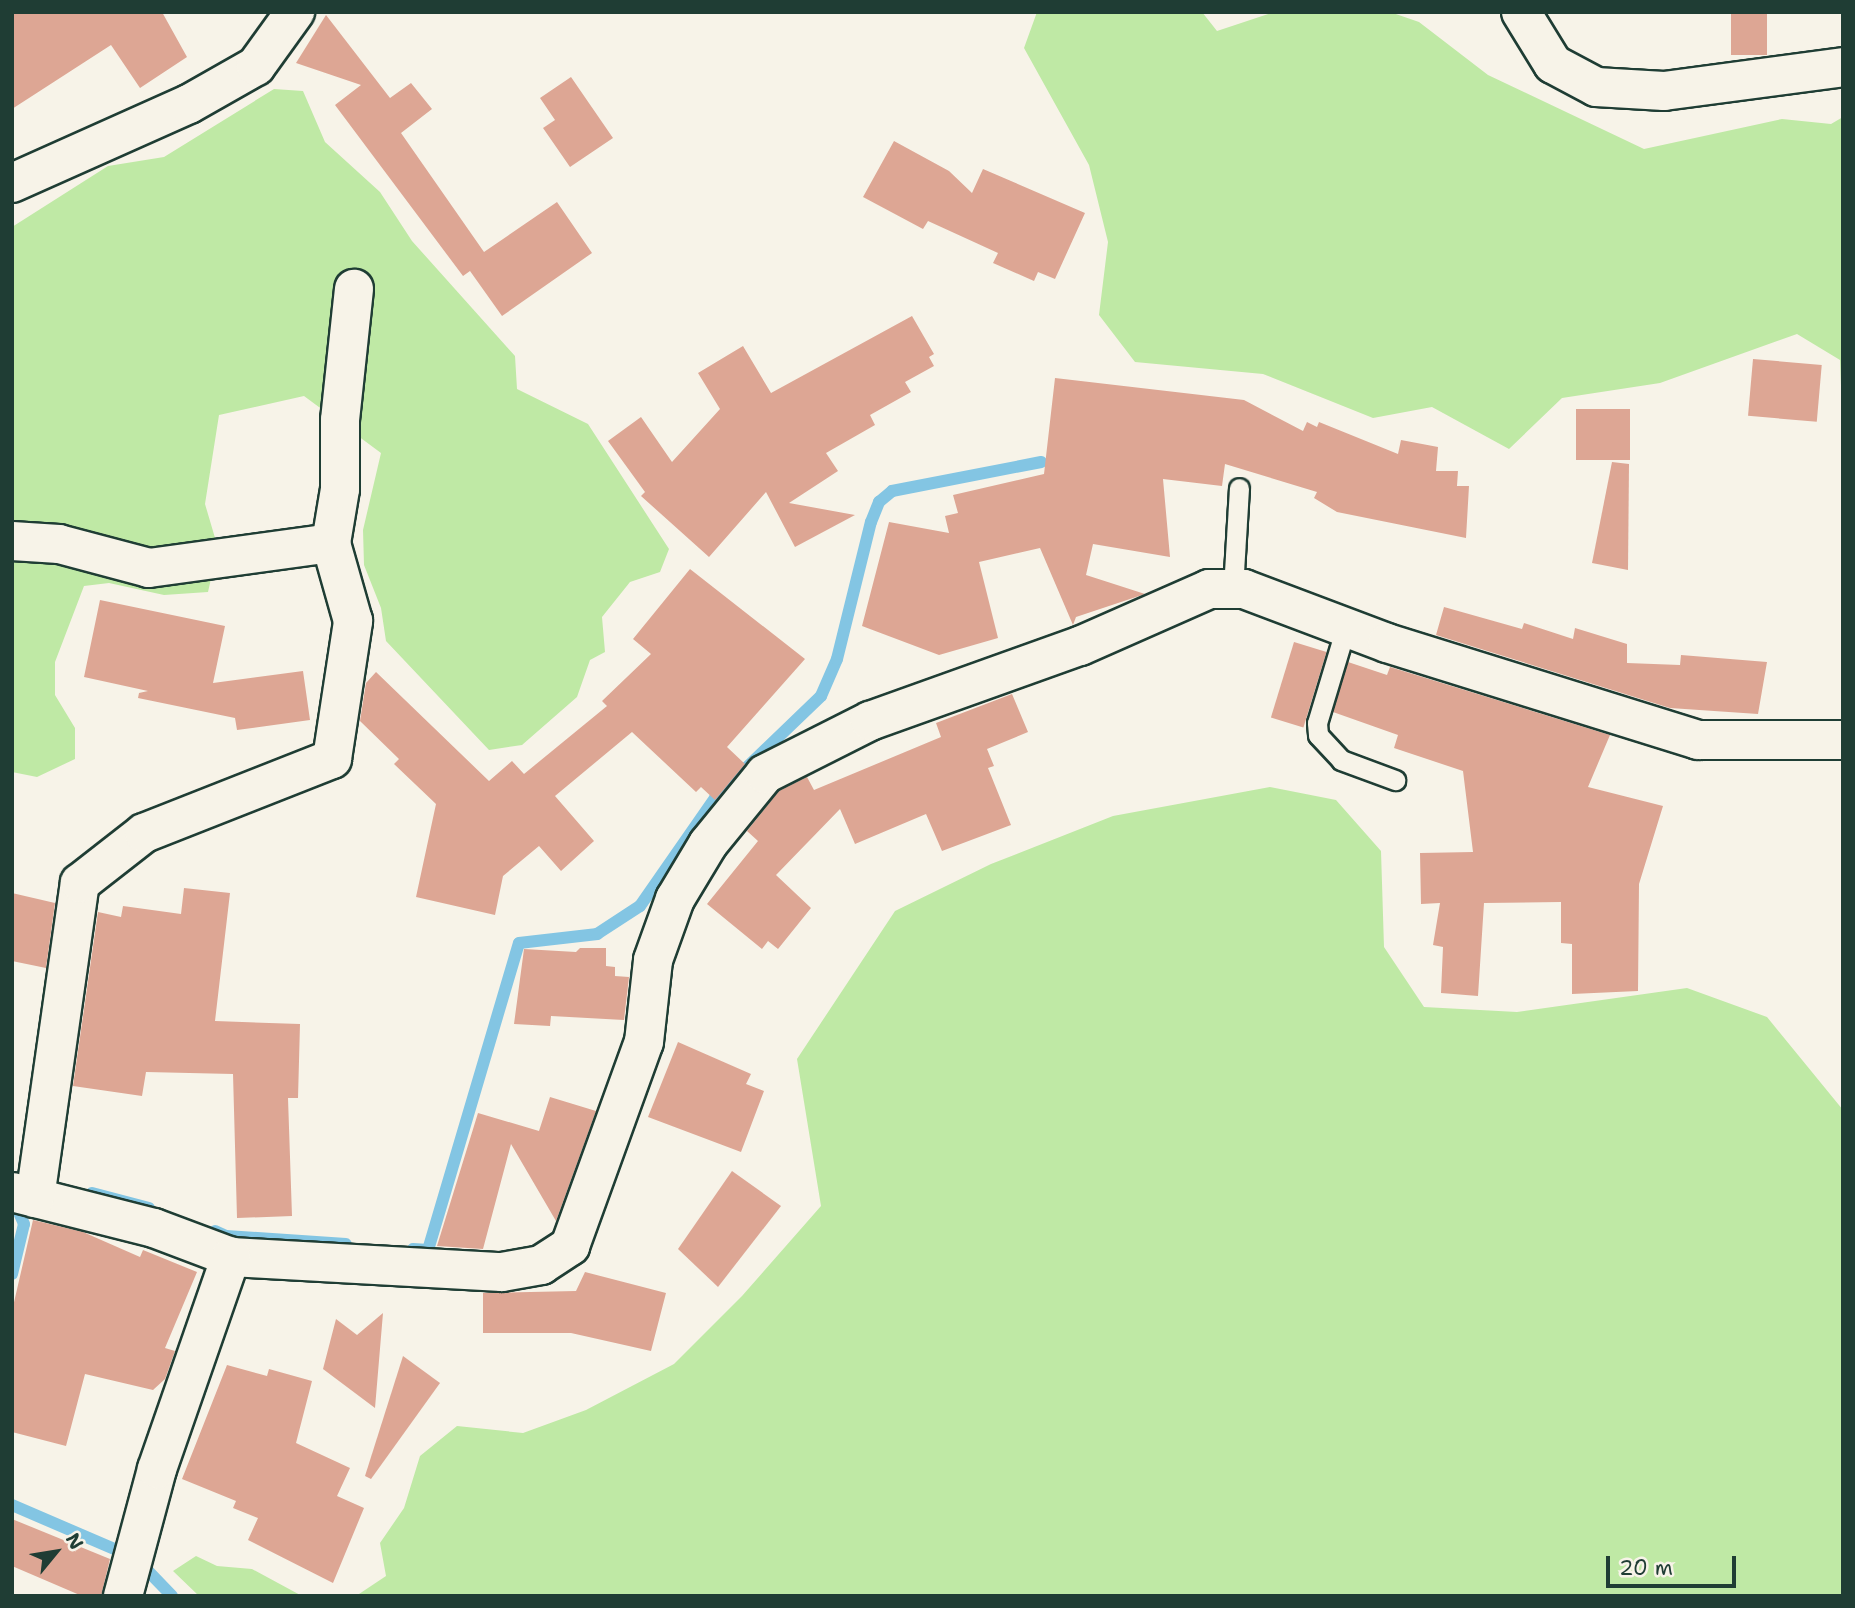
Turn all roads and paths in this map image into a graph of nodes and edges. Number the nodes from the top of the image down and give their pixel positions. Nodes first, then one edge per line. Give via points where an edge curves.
1 (295, 12) edge
2 (1521, 12) edge
3 (1843, 67) edge
4 (12, 183) edge
5 (354, 289) dead end
6 (1239, 488) dead end
7 (12, 541) edge
8 (331, 543) junction
9 (1233, 589) junction
10 (1346, 627) junction
11 (1843, 740) edge
12 (1395, 780) dead end
13 (24, 1195) edge
14 (231, 1257) junction
15 (123, 1596) edge

1 - 4 street via 256,66 189,104
2 - 3 street via 1553,64 1596,87 1664,91
5 - 8 street via 340,421 340,489
6 - 9 lane
7 - 8 street via 59,544 149,568
8 - 13 street via 353,621 332,759 144,833 80,883
9 - 10 street via 1272,598
9 - 14 street via 1209,589 1080,646 870,722 765,774 708,844 675,899 653,960 644,1042 570,1246 541,1265 502,1272
10 - 11 street via 1584,708 1698,740
10 - 12 lane via 1317,723 1318,736 1341,760
13 - 14 street via 155,1228
14 - 15 street via 157,1469

